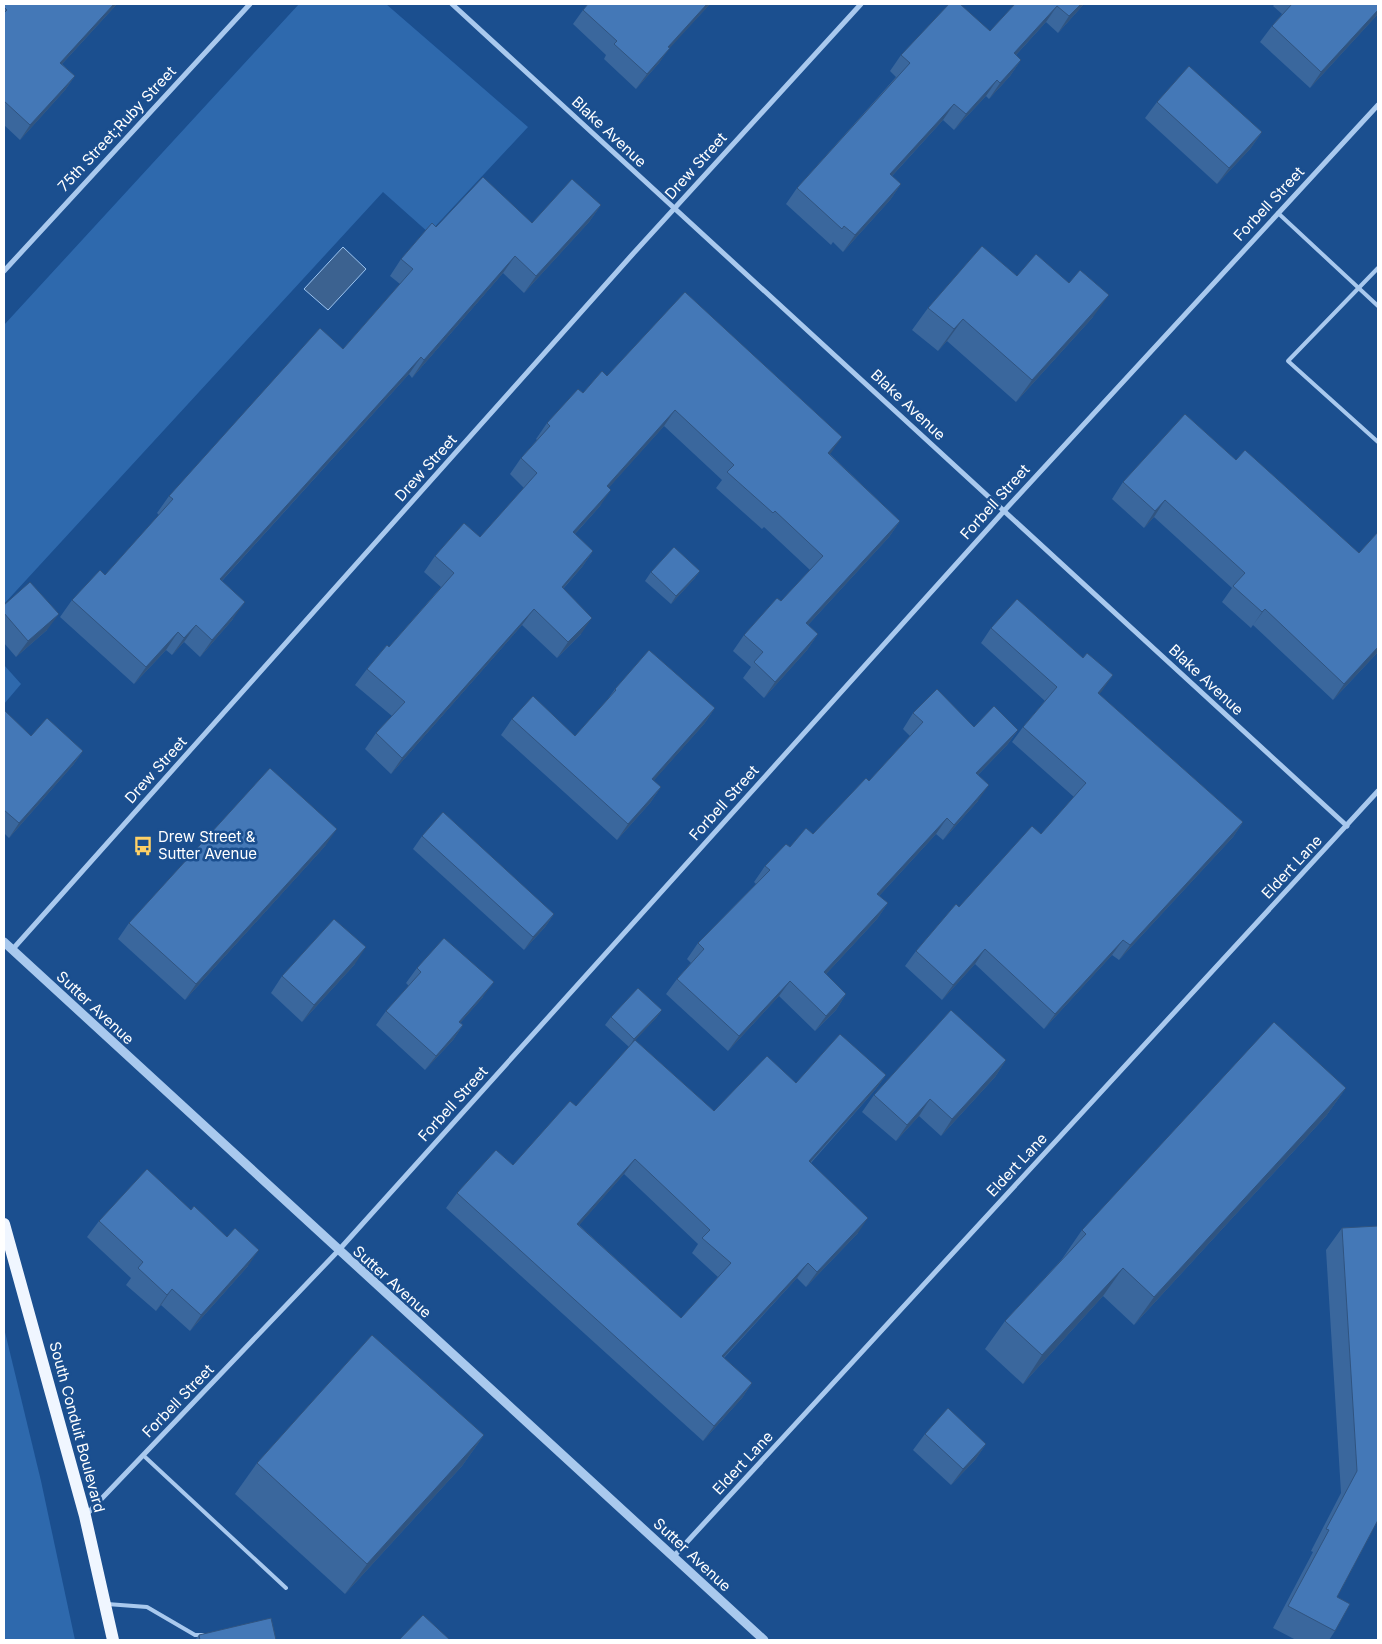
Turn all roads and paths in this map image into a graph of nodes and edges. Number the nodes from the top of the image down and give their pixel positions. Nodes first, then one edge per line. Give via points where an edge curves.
1 (250, 4) edge
2 (452, 4) edge
3 (861, 4) edge
4 (1378, 104) edge
5 (674, 208) junction
6 (1278, 213) junction
7 (1378, 268) edge
8 (4, 271) edge
9 (1359, 288) junction
10 (1378, 306) edge
11 (1378, 442) edge
12 (1004, 511) junction
13 (1378, 791) edge
14 (1346, 826) junction
15 (4, 942) edge
16 (12, 950) junction
17 (4, 1224) edge
18 (338, 1251) junction
19 (144, 1456) junction
20 (85, 1516) junction
21 (674, 1556) junction
22 (286, 1588) dead end
23 (105, 1604) junction
24 (213, 1636) edge
25 (113, 1640) edge
26 (764, 1640) edge

1 - 8 street, 75th Street;Ruby Street
2 - 5 street, Blake Avenue
3 - 5 street, Drew Street
4 - 6 street, Forbell Street
5 - 12 street, Blake Avenue
5 - 16 street, Drew Street
6 - 9 lane
6 - 12 street, Forbell Street
7 - 9 lane
9 - 10 lane
9 - 11 lane via 1288,361
12 - 14 street, Blake Avenue
12 - 18 street, Forbell Street
13 - 14 street, Eldert Lane
14 - 21 street, Eldert Lane
15 - 16 street, Sutter Avenue
16 - 18 street, Sutter Avenue
17 - 20 main road, South Conduit Boulevard
18 - 19 street, Forbell Street
18 - 21 street, Sutter Avenue
19 - 20 street, Forbell Street
19 - 22 lane
20 - 23 main road, South Conduit Boulevard
21 - 26 street, Sutter Avenue
23 - 24 lane via 147,1608 195,1635
23 - 25 main road, South Conduit Boulevard

